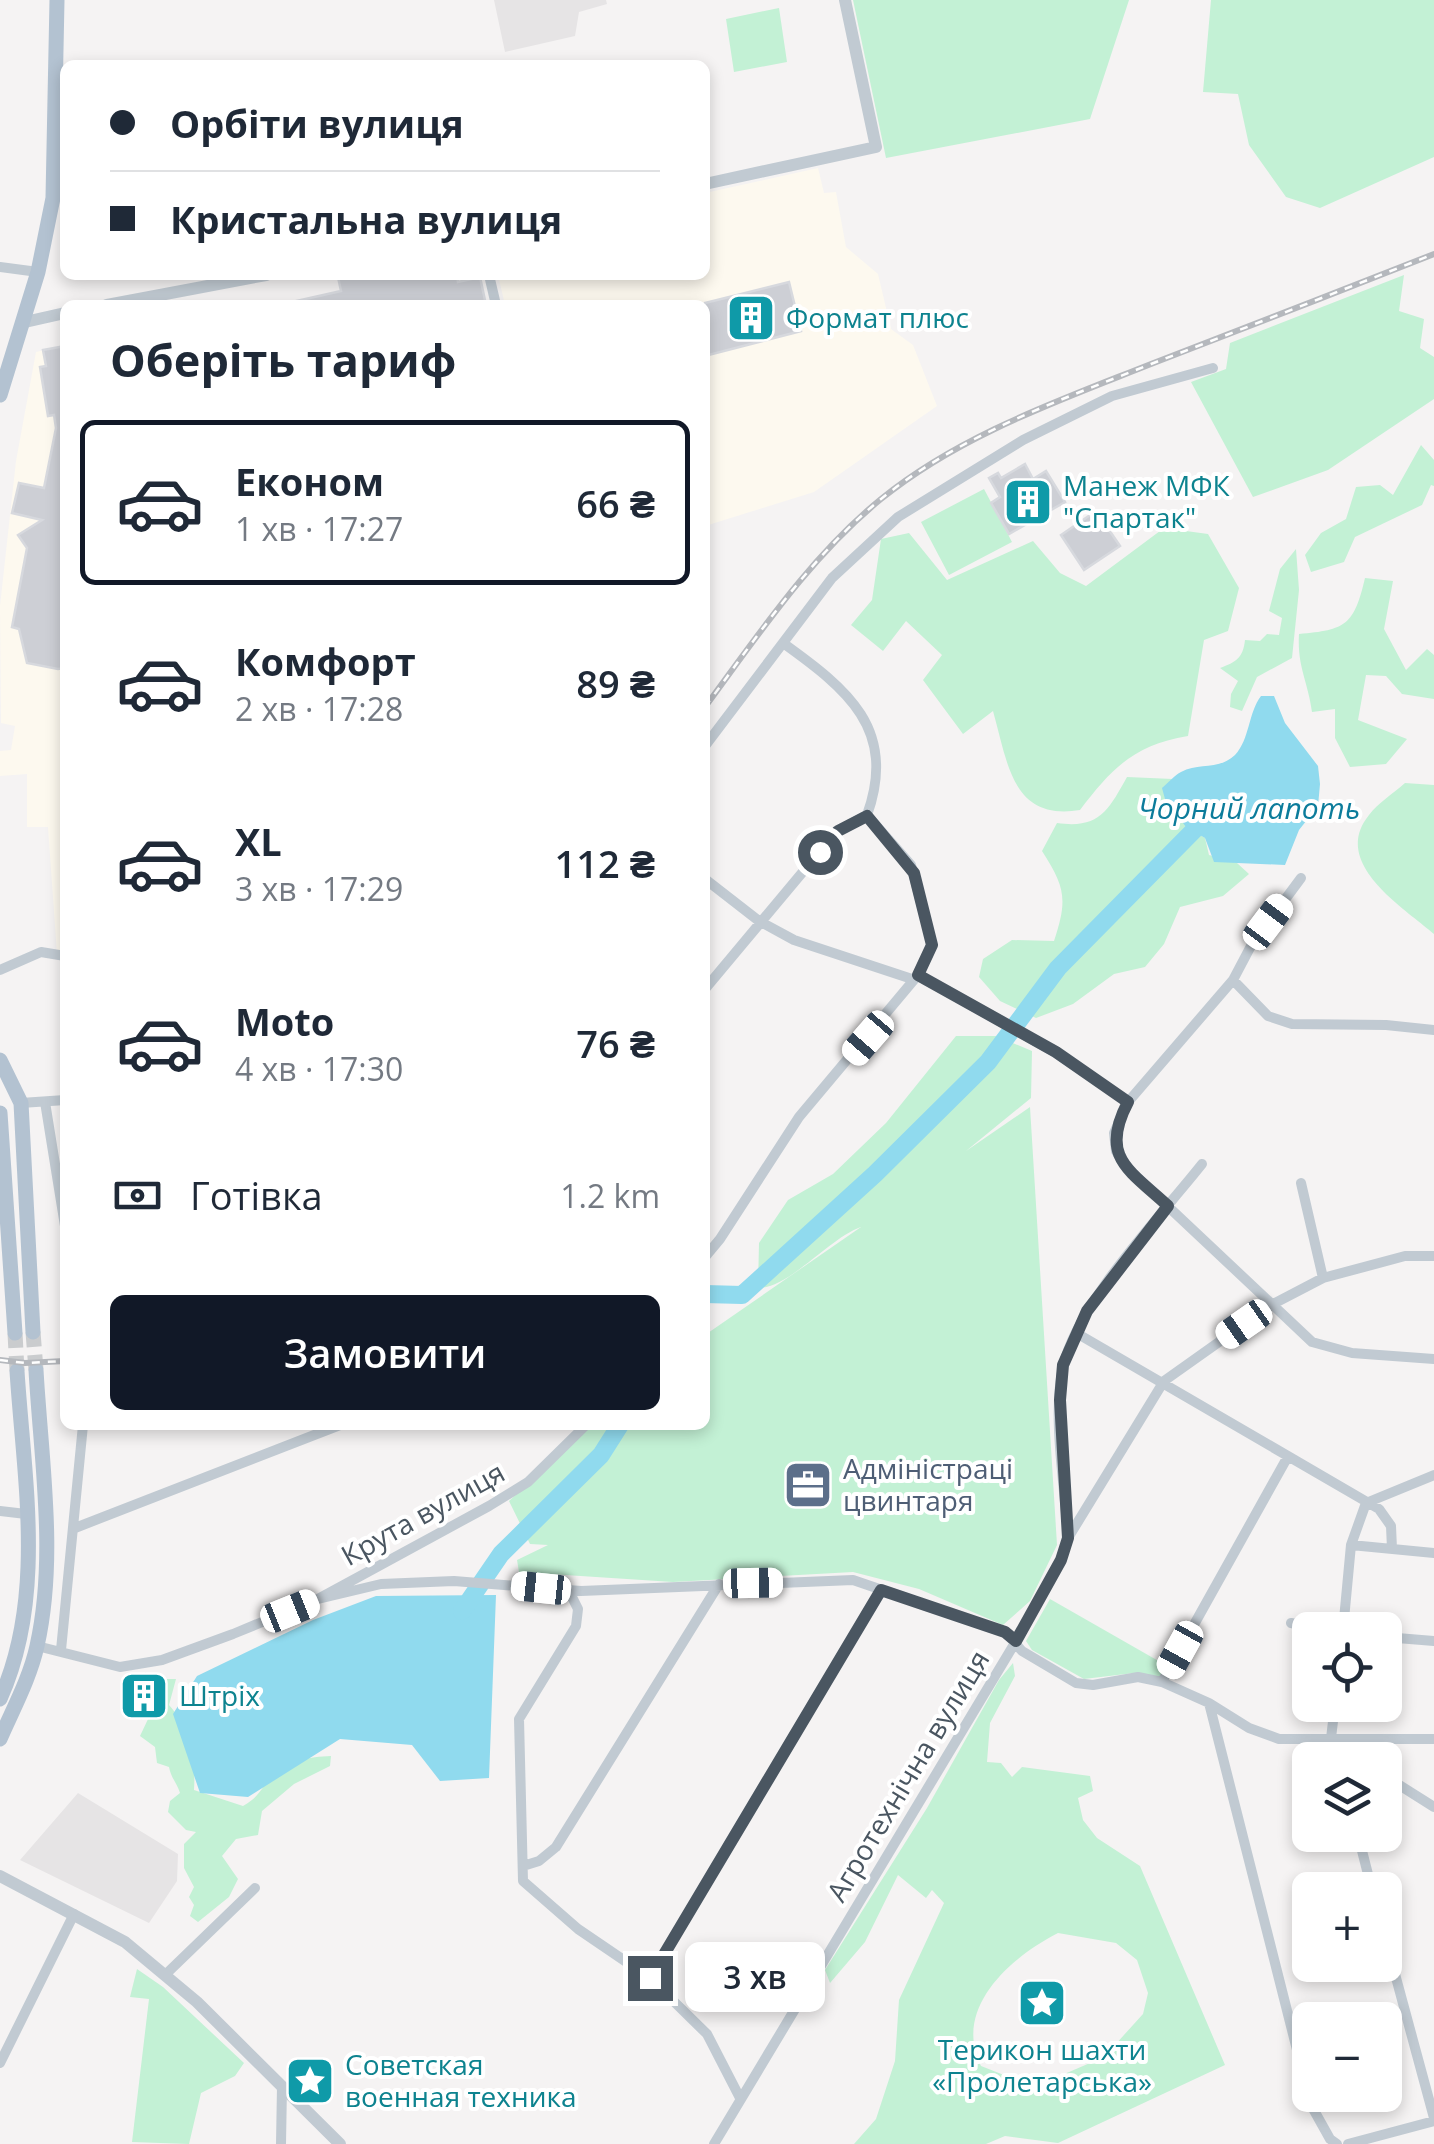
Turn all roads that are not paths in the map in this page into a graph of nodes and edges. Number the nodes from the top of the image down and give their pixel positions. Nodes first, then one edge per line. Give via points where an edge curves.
1 (57, 0) edge
2 (845, 0) edge
3 (710, 183) edge
4 (0, 267) edge
5 (38, 272) junction
6 (240, 280) edge
7 (134, 300) edge
8 (60, 315) edge
9 (24, 322) junction
10 (1213, 368) dead end
11 (0, 395) edge
12 (783, 643) junction
13 (710, 739) edge
14 (867, 816) junction
15 (1301, 878) dead end
16 (710, 883) edge
17 (759, 922) junction
18 (60, 955) edge
19 (0, 970) edge
20 (915, 977) junction
21 (1233, 980) junction
22 (710, 983) edge
23 (1434, 1030) edge
24 (0, 1060) edge
25 (1132, 1098) junction
26 (60, 1100) edge
27 (44, 1102) junction
28 (20, 1103) junction
29 (0, 1105) edge
30 (0, 1113) edge
31 (22, 1122) junction
32 (1202, 1164) dead end
33 (1301, 1182) dead end
34 (60, 1196) edge
35 (1168, 1206) junction
36 (710, 1250) edge
37 (1434, 1256) edge
38 (1323, 1278) junction
39 (1271, 1305) junction
40 (34, 1332) tunnel mouth
41 (15, 1334) tunnel mouth
42 (1078, 1334) junction
43 (1434, 1359) edge
44 (36, 1370) tunnel mouth
45 (18, 1371) tunnel mouth
46 (1164, 1381) junction
47 (83, 1430) edge
48 (327, 1430) edge
49 (581, 1430) edge
50 (1287, 1458) junction
51 (1434, 1474) edge
52 (1366, 1503) junction
53 (0, 1511) edge
54 (26, 1514) junction
55 (75, 1528) junction
56 (1068, 1538) junction
57 (1352, 1545) junction
58 (1392, 1548) junction
59 (1434, 1553) edge
60 (719, 1584) junction
61 (569, 1590) junction
62 (881, 1590) junction
63 (318, 1599) junction
64 (1345, 1612) edge
65 (1402, 1638) edge
66 (1016, 1641) junction
67 (1434, 1641) edge
68 (37, 1646) junction
69 (62, 1650) junction
70 (1162, 1682) junction
71 (0, 1699) edge
72 (1210, 1704) junction
73 (1333, 1722) edge
74 (0, 1738) edge
75 (1331, 1738) junction
76 (1434, 1739) edge
77 (1332, 1742) edge
78 (1337, 1742) edge
79 (1402, 1787) edge
80 (1434, 1807) edge
81 (522, 1866) junction
82 (0, 1876) edge
83 (255, 1888) dead end
84 (74, 1914) junction
85 (165, 1975) junction
86 (650, 1978) junction
87 (1397, 1982) edge
88 (0, 2062) edge
89 (282, 2086) junction
90 (740, 2098) junction
91 (1434, 2120) edge
92 (1334, 2142) edge
93 (281, 2144) edge
94 (340, 2144) edge
95 (714, 2144) edge
96 (1348, 2144) edge

1 - 5 main road via 53,198
2 - 3 street via 876,147
4 - 5 street
5 - 9 main road
6 - 7 street
8 - 9 street
9 - 11 main road
10 - 12 street via 1112,396 1023,440 898,517 850,559
12 - 13 street
12 - 14 street via 839,683 874,739 878,770
14 - 17 street via 838,831
14 - 20 street via 914,873 932,945
15 - 21 street
16 - 17 street
17 - 20 street via 794,940
17 - 22 street
18 - 19 street via 41,952
20 - 25 street
20 - 36 street via 799,1117
21 - 23 street via 1280,1021
21 - 25 street
24 - 28 main road
25 - 35 street via 1114,1133 1120,1160
26 - 27 street
27 - 28 street
27 - 34 street
28 - 31 main road
29 - 31 main road via 14,1104
30 - 41 main road
31 - 40 main road
32 - 35 street
33 - 38 street
35 - 39 street
35 - 42 street via 1087,1311
37 - 38 street, Агротехнічна вулиця via 1404,1256
38 - 39 street, Агротехнічна вулиця
39 - 43 street via 1312,1342 1332,1350
39 - 46 street, Агротехнічна вулиця
42 - 46 street
42 - 56 street via 1063,1365 1060,1400
44 - 68 main road via 46,1538
45 - 54 main road
46 - 50 street
46 - 56 street, Агротехнічна вулиця
47 - 55 street
48 - 55 street
49 - 63 street, Крута вулиця via 528,1482
50 - 52 street
50 - 70 street
51 - 52 street
52 - 57 street
52 - 58 street via 1392,1526
53 - 54 street
54 - 71 main road via 21,1642
55 - 69 street
56 - 66 street, Агротехнічна вулиця
57 - 58 street
57 - 64 street
58 - 59 street
60 - 61 street
60 - 62 street via 853,1580
60 - 81 street via 556,1847
61 - 63 street via 454,1581 381,1584
61 - 81 street via 578,1620 519,1719
62 - 66 street
62 - 86 street
63 - 69 street, Крута вулиця via 162,1660 120,1667
65 - 67 street
66 - 70 street via 1076,1683 1138,1677
66 - 90 street, Агротехнічна вулиця
68 - 69 street, Крута вулиця
68 - 74 main road
70 - 72 street
72 - 75 street via 1280,1739
72 - 92 street via 1310,2105
73 - 75 street
75 - 76 street
75 - 77 street
75 - 78 street
79 - 80 street
81 - 86 street via 528,1888
82 - 84 street
83 - 85 street
84 - 85 street via 125,1942
84 - 88 street
85 - 89 street
86 - 90 street via 707,2034
87 - 91 street
89 - 93 street
89 - 94 street
90 - 95 street, Агротехнічна вулиця
91 - 96 street

